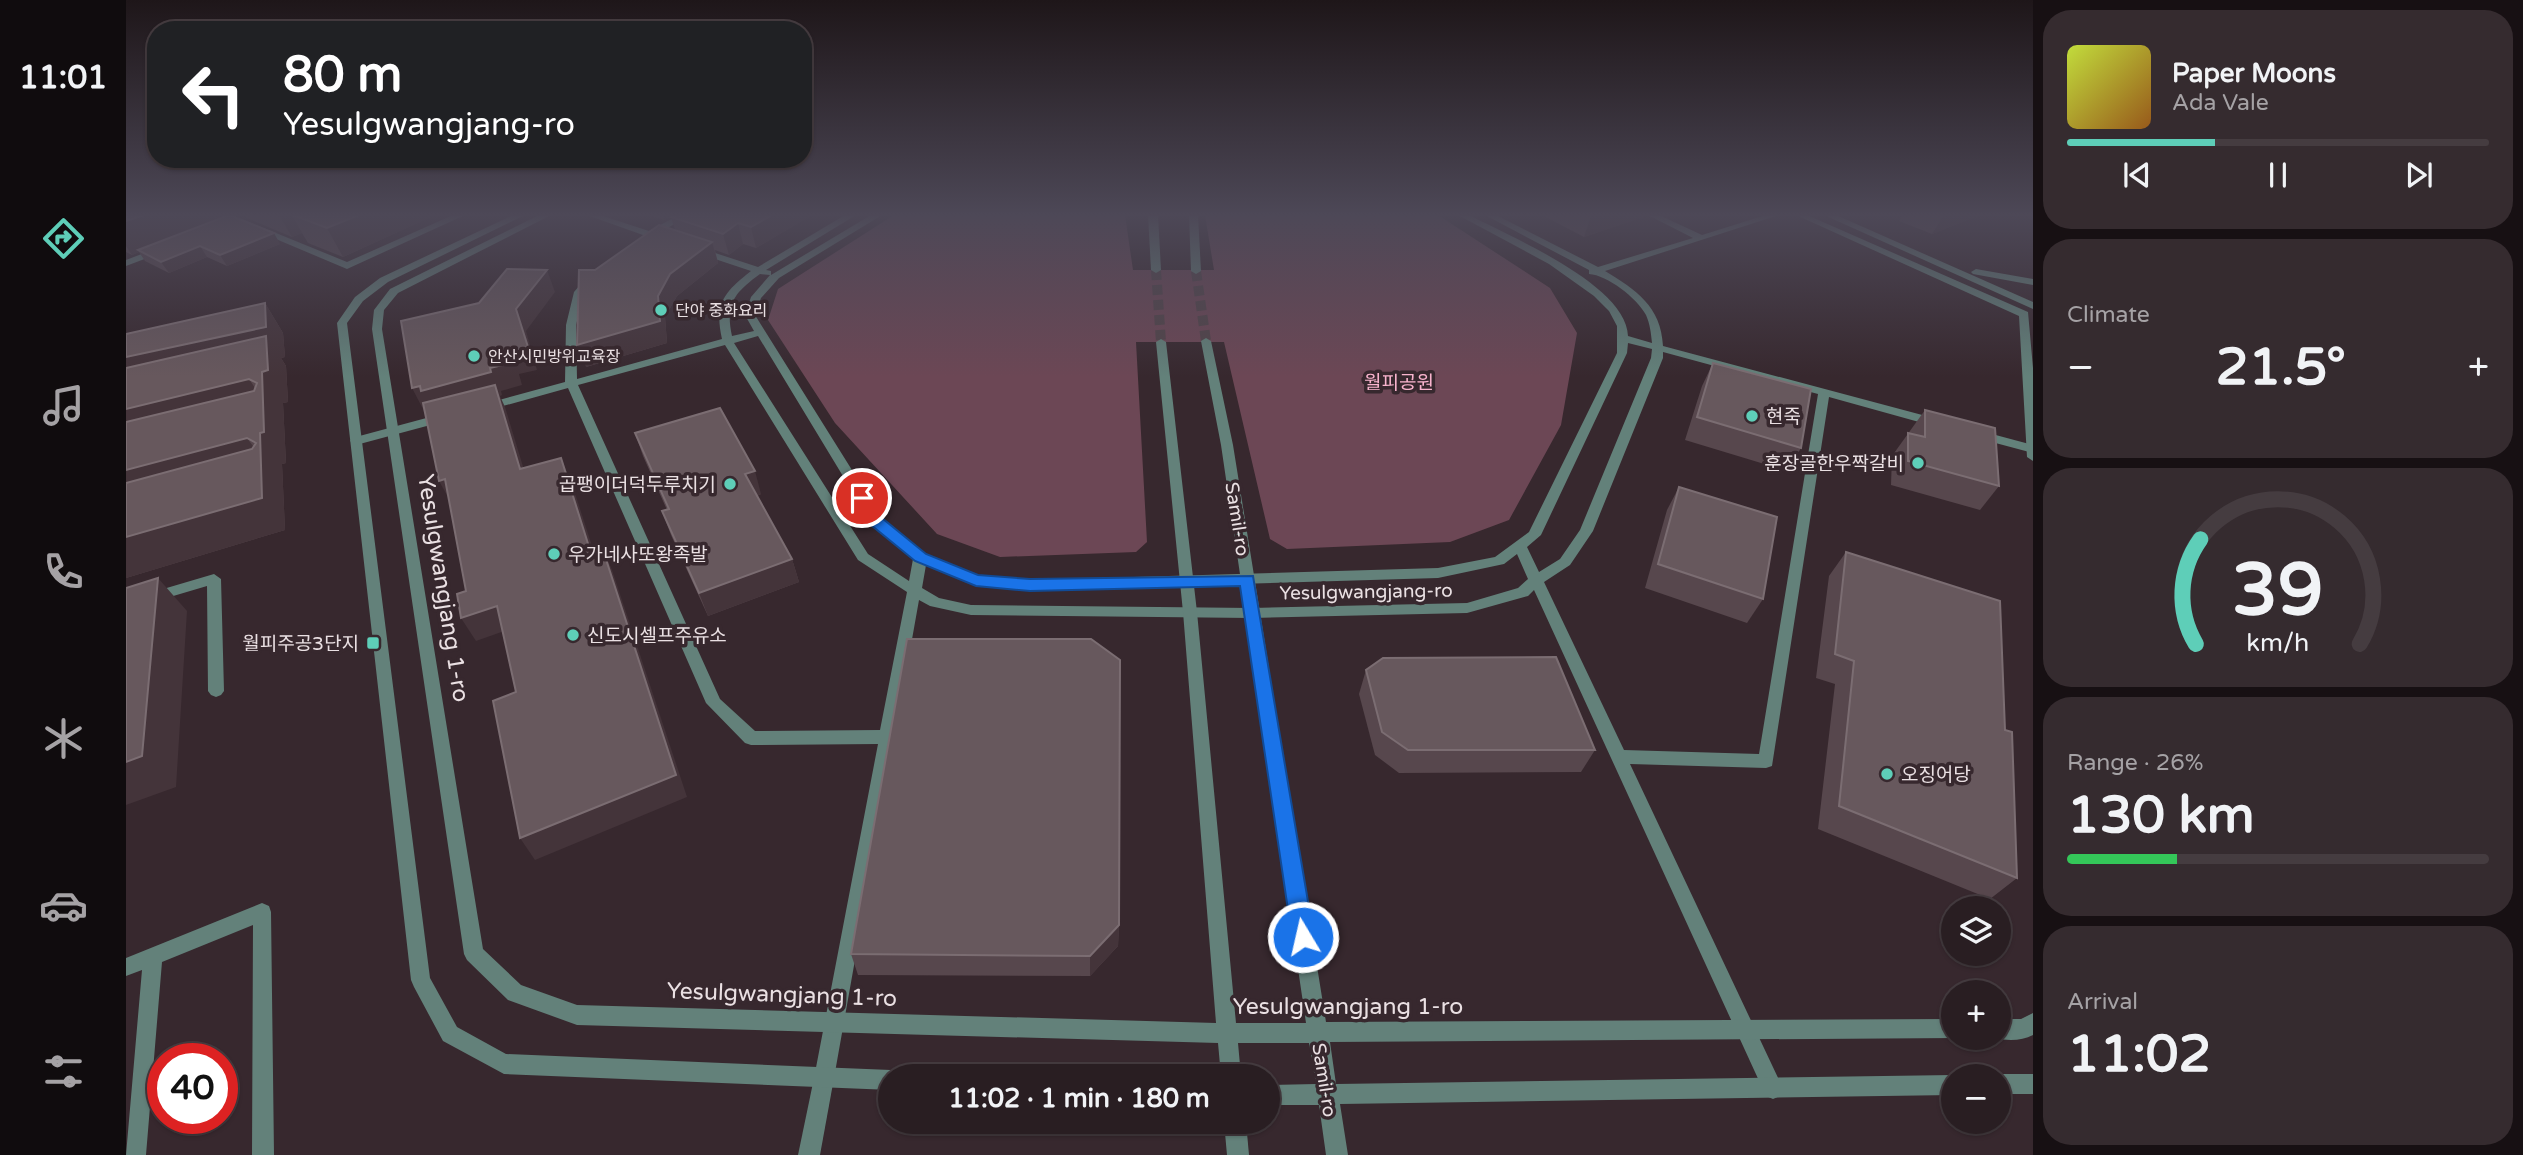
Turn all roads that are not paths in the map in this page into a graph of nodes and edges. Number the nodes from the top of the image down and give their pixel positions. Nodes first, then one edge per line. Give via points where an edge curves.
1 (407, 269) edge
2 (438, 269) edge
3 (600, 269) edge
4 (754, 269) edge
5 (763, 269) edge
6 (787, 269) edge
7 (1562, 269) edge
8 (1592, 269) edge
9 (1603, 269) edge
10 (1924, 269) edge
11 (1950, 269) edge
12 (1967, 269) edge
13 (760, 271) junction
14 (1596, 271) junction
15 (775, 276) junction
16 (1577, 277) junction
17 (2033, 282) edge
18 (2033, 306) edge
19 (2030, 315) edge
20 (761, 332) junction
21 (1622, 338) junction
22 (728, 341) junction
23 (1161, 341) tunnel mouth
24 (1206, 341) tunnel mouth
25 (1658, 348) junction
26 (571, 383) junction
27 (1824, 393) junction
28 (470, 411) edge
29 (457, 414) edge
30 (1954, 428) edge
31 (393, 431) junction
32 (1967, 431) edge
33 (356, 441) junction
34 (2033, 449) edge
35 (2033, 457) edge
36 (1520, 546) junction
37 (920, 558) junction
38 (1247, 580) junction
39 (1536, 580) junction
40 (1187, 582) junction
41 (915, 589) junction
42 (126, 605) edge
43 (1190, 612) junction
44 (1252, 613) junction
45 (216, 691) dead end
46 (887, 737) junction
47 (1618, 757) junction
48 (153, 956) junction
49 (126, 967) edge
50 (835, 1022) junction
51 (2033, 1023) edge
52 (2011, 1029) edge
53 (1941, 1030) edge
54 (1746, 1031) junction
55 (1227, 1033) junction
56 (1318, 1033) junction
57 (1230, 1064) edge
58 (824, 1077) junction
59 (878, 1079) edge
60 (2011, 1084) edge
61 (2033, 1084) edge
62 (1941, 1085) edge
63 (1773, 1088) junction
64 (1280, 1095) edge
65 (1328, 1096) junction
66 (1236, 1134) edge
67 (135, 1155) edge
68 (263, 1155) edge
69 (809, 1155) edge
70 (1238, 1155) edge
71 (1336, 1155) edge

1 - 33 street via 359,299 342,323
2 - 31 street, Yesulgwangjang 1-ro via 394,291 379,310 377,329
3 - 26 street via 579,292 571,325
4 - 13 street
5 - 13 street, Yesulgwangjang-ro
6 - 15 street, Yesulgwangjang-ro
7 - 16 street
8 - 14 street, Yesulgwangjang-ro
9 - 14 street
10 - 19 street
11 - 18 street
12 - 17 street
13 - 15 street
13 - 22 street, Yesulgwangjang-ro via 730,295 722,319
14 - 16 street
14 - 25 street, Yesulgwangjang-ro via 1647,307 1657,327
15 - 20 street, Yesulgwangjang-ro via 755,297 750,315
16 - 21 street via 1610,303 1622,326
19 - 34 street
20 - 22 street
20 - 37 street, Yesulgwangjang-ro via 877,521
21 - 25 street
21 - 36 street, Yesulgwangjang-ro via 1622,353 1534,536
22 - 26 street
22 - 41 street, Yesulgwangjang-ro via 863,557
23 - 40 street
24 - 38 street, Samil-ro
25 - 27 street
25 - 39 street, Yesulgwangjang-ro via 1587,531 1565,562
26 - 28 street
26 - 46 street via 713,704 751,738
27 - 30 street
27 - 47 street via 1766,761
29 - 31 street
31 - 33 street
31 - 50 street, Yesulgwangjang 1-ro via 474,954 515,993 577,1015
32 - 34 street
33 - 58 street via 421,980 450,1034 504,1065
34 - 35 street
36 - 38 street, Yesulgwangjang-ro via 1499,561 1438,573
36 - 39 street
37 - 40 street, Yesulgwangjang-ro via 976,580 1030,585
37 - 41 street
38 - 40 street, Yesulgwangjang-ro
38 - 44 street, Samil-ro
39 - 44 street, Yesulgwangjang-ro via 1523,592 1467,608
39 - 47 street
40 - 43 street
41 - 43 street, Yesulgwangjang-ro via 935,601 971,610
41 - 46 street
42 - 45 street via 214,579
43 - 44 street, Yesulgwangjang-ro
43 - 55 street
44 - 56 street, Samil-ro
46 - 50 street
47 - 54 street
48 - 49 street
48 - 67 street
48 - 68 street via 262,912
50 - 55 street, Yesulgwangjang 1-ro
50 - 58 street
51 - 52 street
53 - 54 street, Yesulgwangjang 1-ro
54 - 56 street, Yesulgwangjang 1-ro
54 - 63 street
55 - 56 street, Yesulgwangjang 1-ro
55 - 57 street
56 - 65 street, Samil-ro
58 - 59 street
58 - 69 street
60 - 61 street
62 - 63 street
63 - 65 street
64 - 65 street
65 - 71 street, Samil-ro
66 - 70 street

